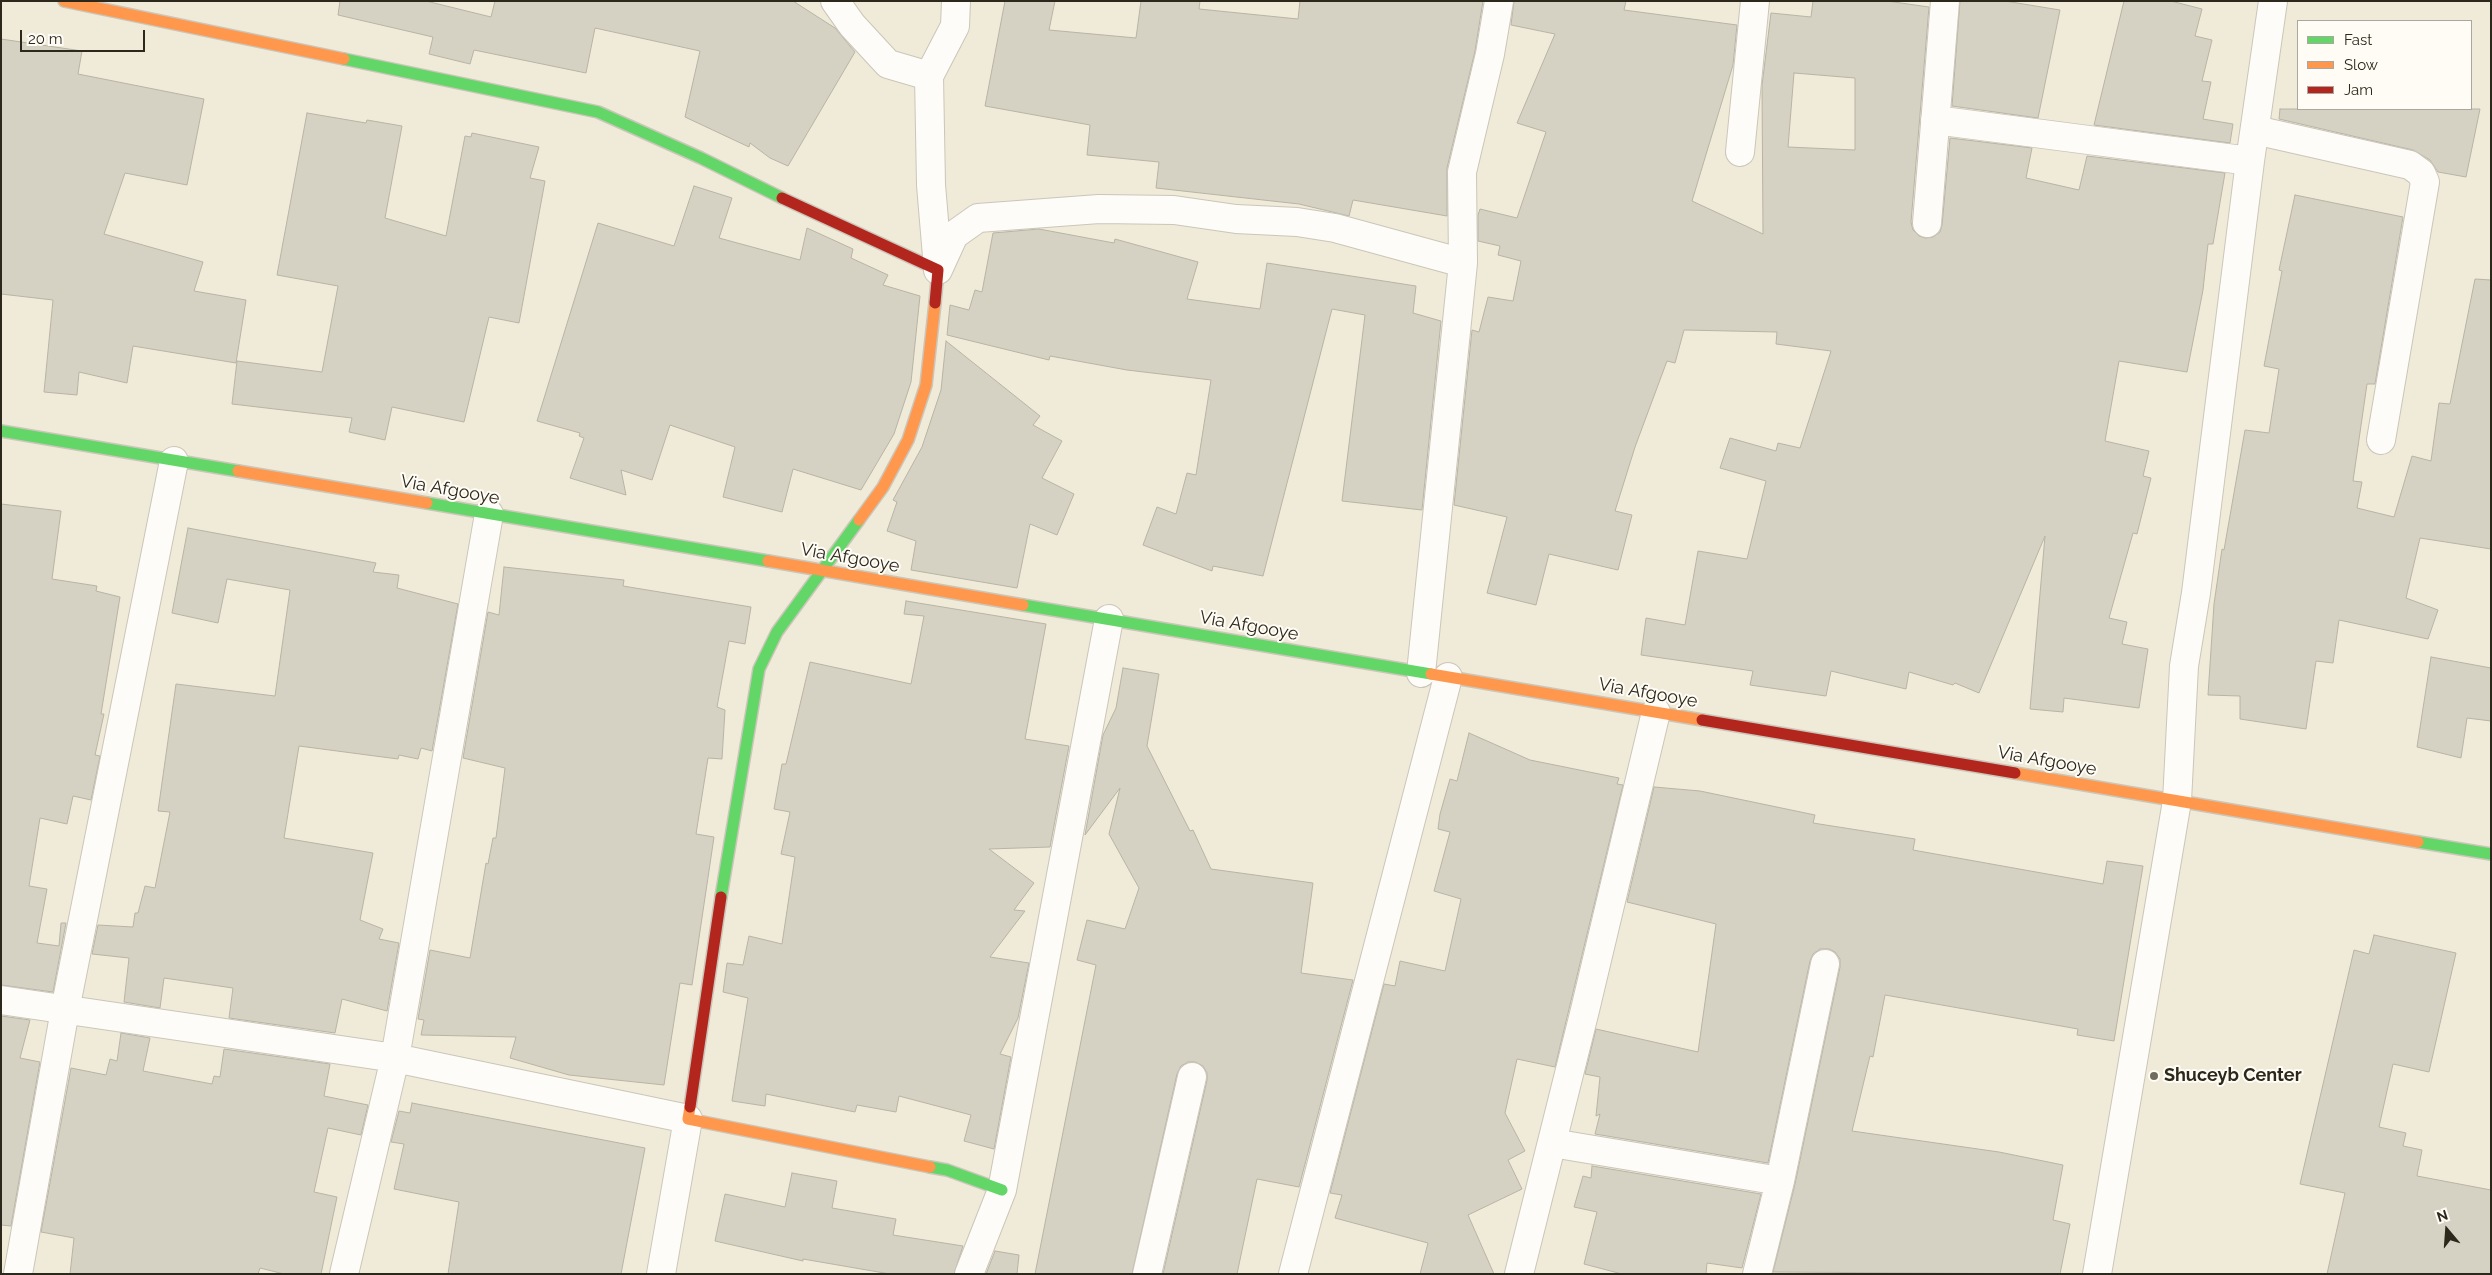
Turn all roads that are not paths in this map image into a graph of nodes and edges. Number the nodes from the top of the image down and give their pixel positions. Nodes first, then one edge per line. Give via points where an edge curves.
1 (64, 1) edge
2 (835, 1) edge
3 (956, 1) edge
4 (1499, 1) edge
5 (1755, 1) edge
6 (1945, 1) edge
7 (2273, 1) edge
8 (929, 76) junction
9 (1935, 120) junction
10 (2255, 130) junction
11 (1740, 152) dead end
12 (2250, 161) junction
13 (1927, 223) dead end
14 (1463, 264) junction
15 (938, 270) junction
16 (1, 431) edge
17 (2381, 440) dead end
18 (174, 461) junction
19 (489, 514) junction
20 (821, 570) junction
21 (1109, 619) junction
22 (1421, 673) junction
23 (1448, 677) junction
24 (1656, 712) junction
25 (2177, 801) junction
26 (2491, 854) edge
27 (1825, 964) dead end
28 (1, 1000) edge
29 (65, 1010) junction
30 (394, 1058) junction
31 (1192, 1077) dead end
32 (688, 1119) junction
33 (1552, 1143) junction
34 (1780, 1181) junction
35 (1002, 1190) junction
36 (18, 1274) edge
37 (344, 1274) edge
38 (661, 1274) edge
39 (969, 1274) edge
40 (1147, 1274) edge
41 (1293, 1274) edge
42 (1519, 1274) edge
43 (1757, 1274) edge
44 (2097, 1274) edge

1 - 15 main road via 598,112
2 - 8 street via 888,64
3 - 8 street via 955,26
4 - 14 street via 1462,172
5 - 11 street
6 - 9 street
7 - 10 street
8 - 15 street via 931,185
9 - 12 street
9 - 13 street
10 - 12 street
10 - 17 street via 2410,165 2421,173 2425,182
12 - 25 street via 2184,666
14 - 15 street via 1334,228 1297,222 1236,219 1174,210 1099,209 978,218 954,235
14 - 22 street
15 - 20 main road via 926,385 908,440 883,486
16 - 18 main road, Via Afgooye
18 - 19 main road, Via Afgooye
18 - 29 street
19 - 20 main road, Via Afgooye
19 - 30 street
20 - 21 main road, Via Afgooye
20 - 32 main road via 777,632 759,669 732,821
21 - 22 main road, Via Afgooye
21 - 35 street
22 - 23 main road, Via Afgooye
23 - 24 main road, Via Afgooye
23 - 41 street
24 - 25 main road, Via Afgooye
24 - 33 street
25 - 26 main road, Via Afgooye
25 - 44 street
27 - 34 street
28 - 29 street
29 - 30 street
29 - 36 street
30 - 32 street
30 - 37 street
31 - 40 street
32 - 35 main road via 946,1170
32 - 38 street
33 - 34 street
33 - 42 street
34 - 43 street
35 - 39 street

